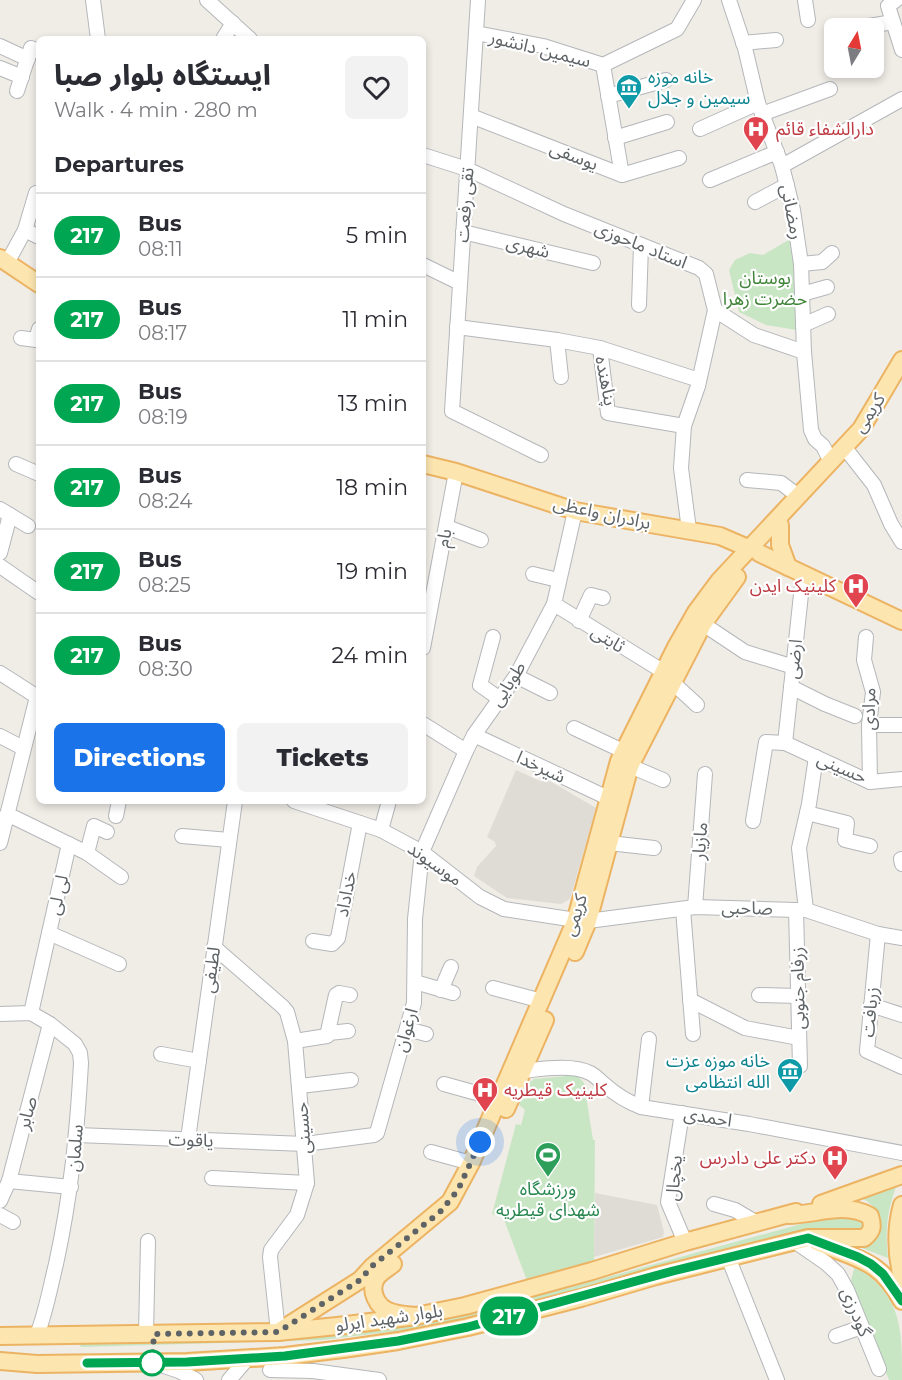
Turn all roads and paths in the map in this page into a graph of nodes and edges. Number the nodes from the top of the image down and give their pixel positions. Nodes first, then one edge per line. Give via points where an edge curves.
1 (93, 0) edge
2 (207, 0) edge
3 (478, 0) edge
4 (694, 0) edge
5 (729, 0) edge
6 (805, 0) edge
7 (896, 0) edge
8 (808, 20) dead end
9 (893, 22) junction
10 (233, 23) junction
11 (884, 23) edge
12 (476, 33) junction
13 (98, 36) edge
14 (225, 36) edge
15 (247, 36) edge
16 (776, 40) dead end
17 (743, 43) junction
18 (896, 43) edge
19 (0, 46) edge
20 (33, 55) edge
21 (603, 65) junction
22 (0, 68) edge
23 (22, 77) junction
24 (666, 80) dead end
25 (830, 89) dead end
26 (17, 91) dead end
27 (608, 96) junction
28 (902, 99) edge
29 (760, 108) junction
30 (471, 116) junction
31 (667, 122) dead end
32 (700, 129) dead end
33 (615, 138) junction
34 (777, 152) junction
35 (426, 156) edge
36 (679, 158) dead end
37 (782, 166) junction
38 (467, 169) junction
39 (622, 175) junction
40 (710, 180) dead end
41 (787, 185) junction
42 (36, 193) edge
43 (755, 202) dead end
44 (25, 230) junction
45 (464, 232) junction
46 (36, 236) edge
47 (641, 245) junction
48 (832, 253) dead end
49 (4, 260) edge
50 (594, 263) dead end
51 (801, 264) junction
52 (426, 266) edge
53 (36, 282) edge
54 (460, 283) junction
55 (827, 287) dead end
56 (802, 294) junction
57 (639, 304) dead end
58 (715, 310) junction
59 (828, 314) dead end
60 (803, 325) junction
61 (457, 327) junction
62 (21, 338) dead end
63 (36, 340) edge
64 (556, 340) junction
65 (600, 348) junction
66 (804, 352) junction
67 (902, 360) edge
68 (561, 377) dead end
69 (699, 380) junction
70 (684, 426) junction
71 (844, 448) junction
72 (541, 455) dead end
73 (831, 462) junction
74 (16, 464) dead end
75 (426, 465) edge
76 (456, 472) junction
77 (36, 473) edge
78 (747, 480) dead end
79 (797, 495) junction
80 (575, 511) junction
81 (5, 512) edge
82 (780, 525) junction
83 (28, 526) dead end
84 (447, 527) junction
85 (689, 530) junction
86 (481, 540) dead end
87 (902, 542) edge
88 (753, 550) junction
89 (0, 553) edge
90 (0, 566) edge
91 (796, 571) junction
92 (533, 574) dead end
93 (558, 580) junction
94 (36, 591) edge
95 (603, 598) dead end
96 (427, 601) edge
97 (554, 604) junction
98 (579, 621) junction
99 (902, 621) edge
100 (703, 624) junction
101 (493, 637) dead end
102 (867, 637) dead end
103 (794, 667) junction
104 (0, 673) edge
105 (516, 675) junction
106 (668, 677) junction
107 (467, 678) dead end
108 (480, 685) junction
109 (791, 687) junction
110 (550, 693) dead end
111 (36, 696) edge
112 (500, 699) junction
113 (36, 704) edge
114 (697, 705) dead end
115 (855, 716) dead end
116 (869, 725) junction
117 (902, 725) edge
118 (426, 726) edge
119 (574, 728) dead end
120 (474, 735) junction
121 (0, 736) edge
122 (785, 743) junction
123 (23, 748) junction
124 (466, 751) junction
125 (816, 757) junction
126 (627, 759) junction
127 (705, 774) dead end
128 (902, 779) edge
129 (663, 780) dead end
130 (870, 782) junction
131 (608, 798) junction
132 (118, 804) edge
133 (235, 804) edge
134 (303, 804) edge
135 (388, 804) edge
136 (6, 805) edge
137 (807, 813) junction
138 (116, 816) dead end
139 (753, 821) dead end
140 (360, 823) junction
141 (381, 830) junction
142 (107, 832) dead end
143 (182, 836) dead end
144 (229, 840) junction
145 (0, 843) edge
146 (609, 843) junction
147 (69, 844) junction
148 (870, 846) dead end
149 (654, 848) dead end
150 (422, 852) junction
151 (87, 854) junction
152 (121, 877) dead end
153 (689, 908) junction
154 (801, 910) junction
155 (582, 920) junction
156 (49, 933) junction
157 (878, 934) junction
158 (902, 938) edge
159 (313, 941) dead end
160 (214, 947) junction
161 (119, 964) dead end
162 (451, 967) dead end
163 (415, 982) junction
164 (493, 988) dead end
165 (350, 995) dead end
166 (759, 995) dead end
167 (798, 996) junction
168 (690, 1000) junction
169 (542, 1001) junction
170 (871, 1005) junction
171 (31, 1013) junction
172 (0, 1014) edge
173 (902, 1015) edge
174 (50, 1024) junction
175 (407, 1029) junction
176 (348, 1031) dead end
177 (329, 1033) junction
178 (426, 1034) dead end
179 (693, 1034) dead end
180 (799, 1038) junction
181 (649, 1039) dead end
182 (295, 1041) junction
183 (161, 1054) dead end
184 (199, 1061) junction
185 (800, 1066) dead end
186 (902, 1067) edge
187 (523, 1071) junction
188 (351, 1080) dead end
189 (444, 1084) dead end
190 (300, 1086) junction
191 (498, 1099) junction
192 (641, 1107) junction
193 (682, 1113) junction
194 (77, 1135) junction
195 (188, 1140) junction
196 (304, 1144) junction
197 (431, 1152) dead end
198 (902, 1153) edge
199 (471, 1163) junction
200 (902, 1175) edge
201 (212, 1178) dead end
202 (9, 1181) junction
203 (307, 1183) junction
204 (71, 1187) junction
205 (0, 1201) edge
206 (714, 1204) dead end
207 (902, 1205) edge
208 (0, 1215) edge
209 (788, 1215) junction
210 (13, 1222) dead end
211 (757, 1223) junction
212 (801, 1240) junction
213 (148, 1241) dead end
214 (685, 1242) junction
215 (728, 1257) junction
216 (902, 1278) edge
217 (902, 1301) edge
218 (416, 1316) junction
219 (862, 1327) junction
220 (278, 1332) junction
221 (86, 1334) junction
222 (146, 1334) junction
223 (37, 1335) junction
224 (0, 1336) edge
225 (836, 1336) dead end
226 (247, 1359) junction
227 (0, 1361) edge
228 (87, 1363) junction
229 (154, 1363) junction
230 (879, 1369) dead end
231 (270, 1370) dead end
232 (196, 1380) edge
233 (229, 1380) edge
234 (379, 1380) edge
235 (777, 1380) edge

1 - 13 street
2 - 10 street
3 - 12 street, تقی رفعت
4 - 21 street, سیمین دانشور via 678,28
5 - 17 street, رمضانی
6 - 8 street
7 - 9 street via 888,6
9 - 11 street
9 - 18 street
10 - 14 street
10 - 15 street
12 - 21 street, سیمین دانشور via 543,46
12 - 30 street, تقی رفعت
16 - 17 street
17 - 29 street, رمضانی
19 - 20 street
20 - 23 street
21 - 27 street, سیمین دانشور
22 - 23 street
23 - 26 street
24 - 27 street
25 - 29 street
27 - 33 street, سیمین دانشور
28 - 37 street
29 - 32 street
29 - 34 street, رمضانی
30 - 38 street, تقی رفعت
30 - 39 street, یوسفی
31 - 33 street
33 - 39 street, سیمین دانشور
34 - 37 street, رمضانی
34 - 40 street
35 - 38 street, استاد ماحوزی
36 - 39 street, یوسفی
37 - 41 street, رمضانی
38 - 45 street, تقی رفعت
38 - 47 street, استاد ماحوزی
41 - 43 street
41 - 51 street, رمضانی
42 - 44 street
44 - 46 street
44 - 49 street
45 - 50 street, شهری
45 - 54 street, تقی رفعت
47 - 57 street
47 - 58 street, استاد ماحوزی via 703,270
48 - 51 street via 822,262
49 - 53 main road
51 - 56 street, رمضانی
52 - 54 street
54 - 61 street, تقی رفعت
55 - 56 street
56 - 60 street, رمضانی
58 - 66 street via 754,335
58 - 69 street, استاد ماحوزی
59 - 60 street
60 - 66 street, رمضانی
61 - 64 street, پناهنده
61 - 72 street, تقی رفعت via 452,411
62 - 63 street
64 - 65 street, پناهنده
64 - 68 street
65 - 69 street
65 - 70 street, پناهنده via 609,413
66 - 73 street, رمضانی via 811,430
67 - 71 main road, کریمی via 861,429
69 - 70 street, استاد ماحوزی
70 - 85 street, استاد ماحوزی via 681,468
71 - 73 main road, کریمی
71 - 87 street via 874,485
73 - 79 main road, کریمی
73 - 82 main road, کریمی via 817,485
74 - 77 street
75 - 76 main road, برادران واعظی
76 - 80 main road, برادران واعظی
76 - 84 street, بام
78 - 79 street via 781,483
79 - 88 main road, کریمی
80 - 85 main road, برادران واعظی
80 - 93 street, طوبایی
81 - 83 street
81 - 89 street
82 - 88 main road, کریمی
82 - 91 main road via 780,544
84 - 86 street
84 - 96 street, بام
85 - 88 main road, برادران واعظی via 720,536
88 - 91 main road, برادران واعظی
88 - 100 main road, کریمی
88 - 106 main road, کریمی via 719,581 696,612
90 - 94 street
91 - 99 main road, برادران واعظی
91 - 103 street, ارضی
92 - 93 street
93 - 97 street, طوبایی
95 - 98 street via 591,595
97 - 98 street, ثابتی
97 - 105 street, طوبایی
98 - 106 street, ثابتی
100 - 103 street via 745,652
100 - 106 main road, کریمی
101 - 108 street
102 - 116 street, مرادی via 864,660 873,692
103 - 109 street, ارضی
104 - 111 street
105 - 110 street
105 - 112 street, طوبایی
106 - 114 street, ثابتی
106 - 126 main road, کریمی
107 - 108 street
108 - 112 street
109 - 115 street
109 - 122 street, ارضی
112 - 120 street, طوبایی
113 - 123 street
116 - 117 street
116 - 130 street, مرادی
118 - 124 street
119 - 126 street
120 - 124 street, طوبایی
120 - 131 street, شیرخدا
121 - 123 street
122 - 125 street, حسینی
122 - 139 street via 766,742
123 - 136 street
124 - 150 street, طوبایی
125 - 130 street, حسینی
125 - 137 street, زرفام جنوبی
126 - 129 street
126 - 131 main road, کریمی
126 - 146 main road, کریمی
127 - 153 street, مازیار
128 - 130 street, حسینی
131 - 155 main road, کریمی
132 - 138 street
133 - 144 street, لطیفی
134 - 140 street, موسیوند
135 - 141 street
136 - 145 street
136 - 147 street
137 - 148 street via 847,823 845,840
137 - 154 street, زرفام جنوبی via 799,848
140 - 141 street, موسیوند
140 - 159 street, خداداد via 338,938 332,944
141 - 150 street, موسیوند
142 - 151 street via 94,826
143 - 144 street
144 - 160 street, لطیفی
146 - 149 street
146 - 155 main road, کریمی
147 - 151 street
147 - 156 street, لی لی
150 - 155 street, موسیوند via 480,897 504,909
150 - 163 street, ارغوان via 415,919
151 - 152 street
153 - 154 street, صاحبی
153 - 155 street, صاحبی
153 - 168 street, مازیار
154 - 157 street, صاحبی
154 - 167 street, زرفام جنوبی
155 - 169 main road, کریمی
155 - 187 main road, کریمی
156 - 161 street
156 - 171 street, لی لی
157 - 158 street, صاحبی
157 - 170 street, زربافت
160 - 182 street, حسینی via 283,1006
160 - 184 street, لطیفی
162 - 163 street via 447,991
163 - 175 street, ارغوان
164 - 169 street
165 - 177 street via 336,994
166 - 167 street
167 - 180 street, زرفام جنوبی
168 - 179 street, مازیار
168 - 180 street via 745,1028
169 - 191 main road, کریمی
170 - 173 street
170 - 186 street, زربافت via 867,1051
171 - 172 street
171 - 174 street, سلمان
174 - 194 street, سلمان via 70,1038 80,1053
174 - 202 street, صابر
175 - 178 street
175 - 196 street, ارغوان via 377,1133
176 - 177 street
177 - 182 street via 324,1038
180 - 185 street, زرفام جنوبی
181 - 192 street
182 - 190 street, حسینی
183 - 184 street
184 - 195 street, لطیفی
187 - 192 street, احمدی via 569,1068 590,1072 608,1088
187 - 218 main road, کریمی via 462,1206 377,1276 374,1294 383,1309
188 - 190 street
189 - 191 street
190 - 196 street, حسینی
191 - 199 main road, کریمی
192 - 193 street, احمدی
193 - 198 street, احمدی
193 - 214 street, یخچال via 668,1202
194 - 195 street, یاقوت
194 - 204 street, سلمان
195 - 196 street, یاقوت
196 - 203 street, حسینی
197 - 199 street
199 - 220 main road, کریمی via 454,1196 440,1212 360,1280
200 - 209 main road, بلوار شهید ایرلو
201 - 203 street
202 - 204 street
202 - 205 street, صابر
203 - 220 street, حسینی via 297,1215 271,1250
204 - 223 street, سلمان via 44,1318
206 - 211 street
207 - 216 main road via 897,1241
208 - 210 street
209 - 211 main road, بلوار شهید ایرلو
209 - 212 main road, بلوار شهید ایرلو via 850,1209 870,1216 873,1224 864,1238
211 - 214 main road, بلوار شهید ایرلو
212 - 215 main road, بلوار شهید ایرلو
212 - 217 main road via 871,1264 897,1290
212 - 219 street, گودرزی via 838,1274
213 - 222 street
214 - 218 main road, بلوار شهید ایرلو via 476,1303
215 - 226 main road, بلوار شهید ایرلو via 468,1327 365,1346
215 - 235 street
218 - 220 main road, بلوار شهید ایرلو
219 - 225 street
219 - 230 street, گودرزی
220 - 222 main road, بلوار شهید ایرلو
221 - 222 main road, بلوار شهید ایرلو
221 - 223 main road, بلوار شهید ایرلو
221 - 228 main road via 70,1344 67,1354
223 - 224 main road, بلوار شهید ایرلو
226 - 229 main road, بلوار شهید ایرلو
226 - 233 street
227 - 228 main road, بلوار شهید ایرلو
228 - 229 main road, بلوار شهید ایرلو
229 - 232 street
231 - 234 street

